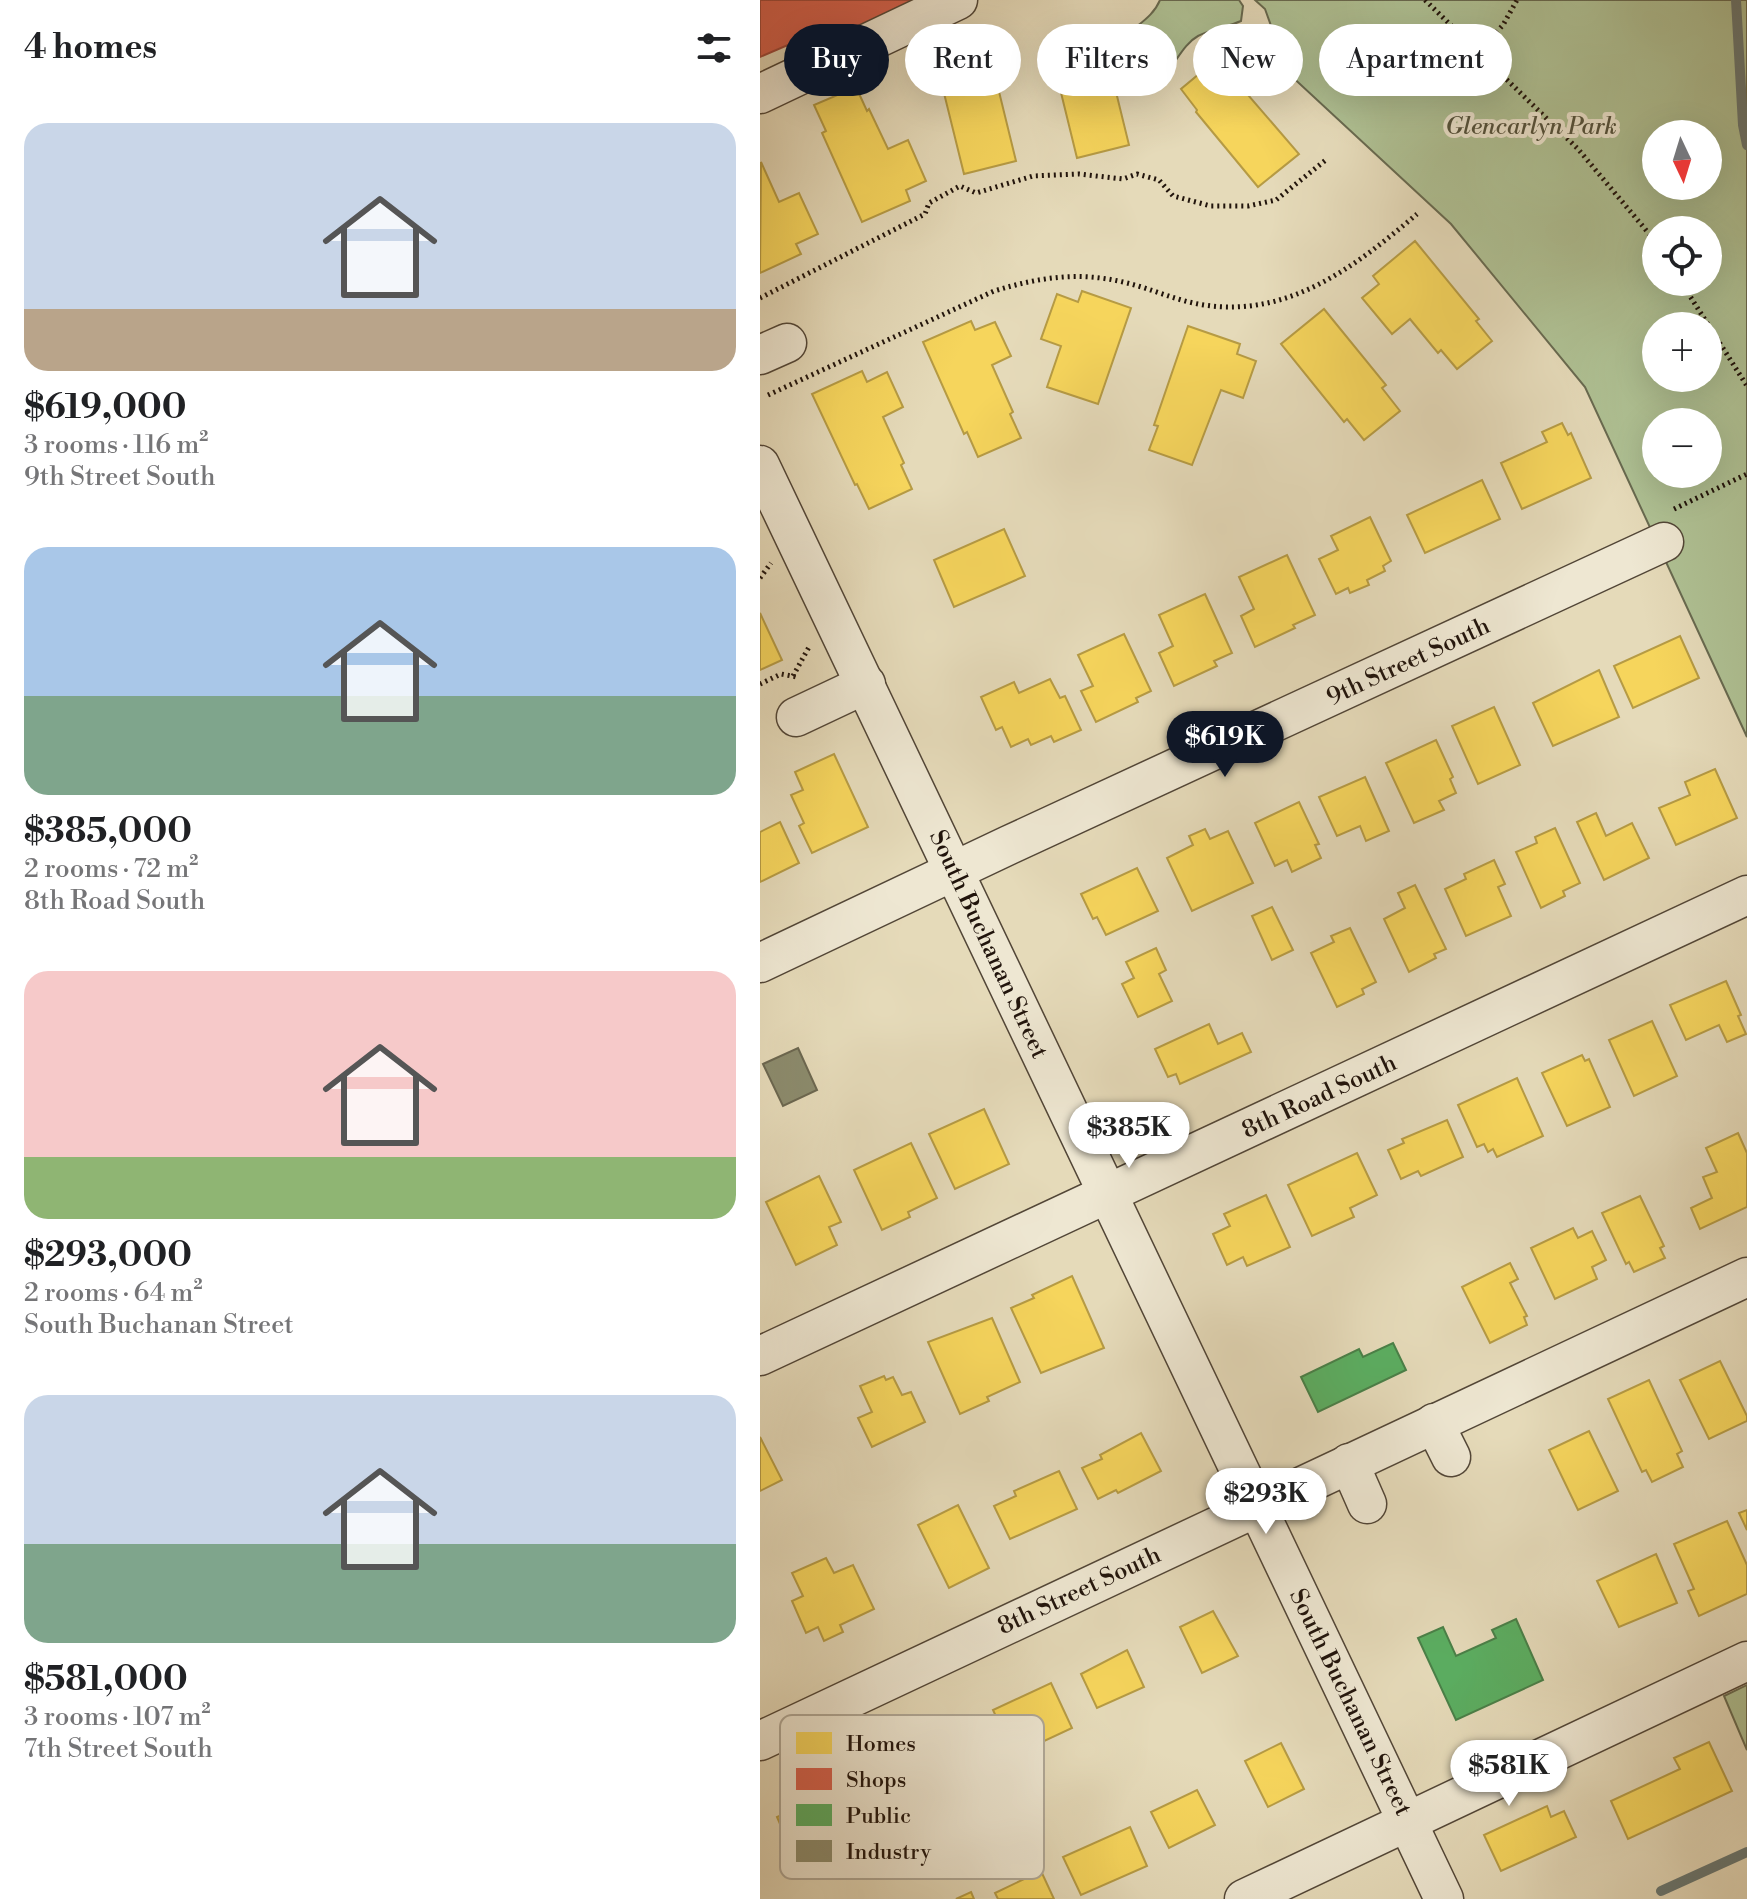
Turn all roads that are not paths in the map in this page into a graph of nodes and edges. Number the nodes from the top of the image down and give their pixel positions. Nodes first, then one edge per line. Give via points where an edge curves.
1 (958, 0) edge
2 (760, 94) edge
3 (760, 465) edge
4 (1664, 542) road end
5 (773, 543) edge
6 (866, 684) junction
7 (796, 717) dead end
8 (955, 870) junction
9 (1747, 895) edge
10 (760, 963) edge
11 (1107, 1195) junction
12 (1747, 1277) edge
13 (760, 1356) edge
14 (1434, 1423) junction
15 (1451, 1457) dead end
16 (1349, 1463) junction
17 (1367, 1504) dead end
18 (1258, 1505) junction
19 (1747, 1661) edge
20 (815, 1715) edge
21 (780, 1732) edge
22 (760, 1741) edge
23 (1408, 1821) junction
24 (1244, 1899) edge
25 (1444, 1899) edge

1 - 2 street
3 - 5 street, South Buchanan Street
4 - 8 street, 9th Street South
5 - 6 street, South Buchanan Street
6 - 7 street
6 - 8 street, South Buchanan Street
8 - 10 street, 9th Street South
8 - 11 street, South Buchanan Street
9 - 11 street, 8th Road South
11 - 13 street, 8th Road South
11 - 18 street, South Buchanan Street
12 - 14 street, 8th Street South
14 - 15 street
14 - 16 street, 8th Street South
16 - 17 street
16 - 18 street, 8th Street South
18 - 20 street, 8th Street South
18 - 23 street, South Buchanan Street
19 - 23 street
21 - 22 street, 8th Street South
23 - 24 street
23 - 25 street, South Buchanan Street

